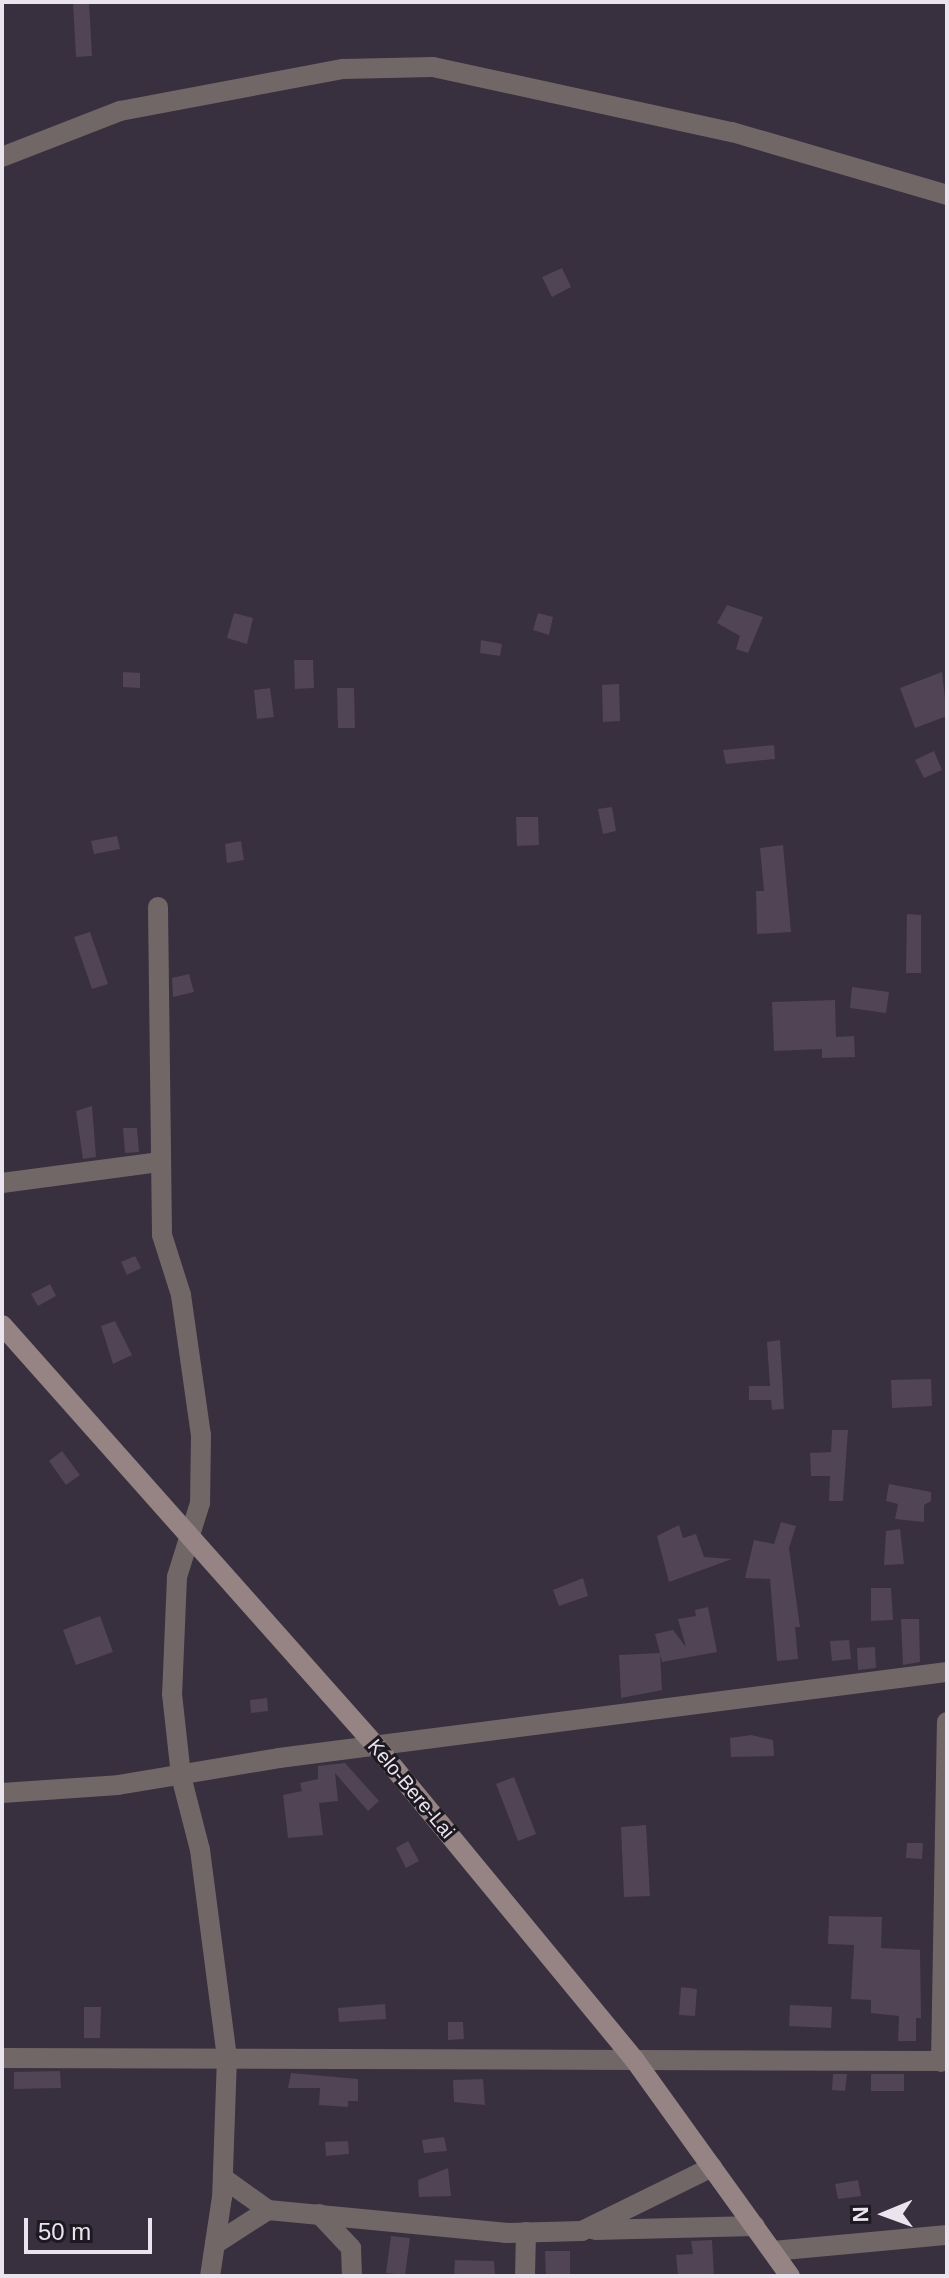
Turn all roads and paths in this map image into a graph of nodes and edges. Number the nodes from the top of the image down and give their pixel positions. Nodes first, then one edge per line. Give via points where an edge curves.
1 (2, 157) edge
2 (947, 195) edge
3 (158, 907) dead end
4 (159, 1162) junction
5 (2, 1183) edge
6 (2, 1325) edge
7 (189, 1538) junction
8 (947, 1672) edge
9 (947, 1722) edge
10 (376, 1746) junction
11 (181, 1776) junction
12 (2, 1793) edge
13 (227, 2057) junction
14 (2, 2058) edge
15 (634, 2059) junction
16 (944, 2062) edge
17 (712, 2167) junction
18 (223, 2178) junction
19 (268, 2210) junction
20 (319, 2214) junction
21 (755, 2226) junction
22 (582, 2231) junction
23 (526, 2232) junction
24 (947, 2235) edge
25 (215, 2244) junction
26 (773, 2251) junction
27 (210, 2276) edge
28 (352, 2276) edge
29 (525, 2276) edge
30 (790, 2276) edge

1 - 2 street via 120,111 343,69 433,67 732,132
3 - 4 street
4 - 5 street
4 - 7 street via 162,1235 181,1295 199,1403 200,1503
6 - 7 main road, Kelo-Bere-Lai
7 - 10 main road, Kelo-Bere-Lai
7 - 11 street via 177,1577 173,1665
8 - 10 street
9 - 16 street
10 - 11 street
10 - 15 main road, Kelo-Bere-Lai
11 - 12 street
11 - 13 street via 200,1850
13 - 14 street
13 - 15 street
13 - 18 street
15 - 16 street
15 - 17 main road, Kelo-Bere-Lai
17 - 21 main road, Kelo-Bere-Lai
17 - 22 street
18 - 19 street
18 - 25 street
19 - 20 street
19 - 25 street
20 - 23 street
20 - 28 street via 351,2248
21 - 22 street
21 - 26 main road, Kelo-Bere-Lai
22 - 23 street
23 - 29 street
24 - 26 street
25 - 27 street
26 - 30 main road, Kelo-Bere-Lai

